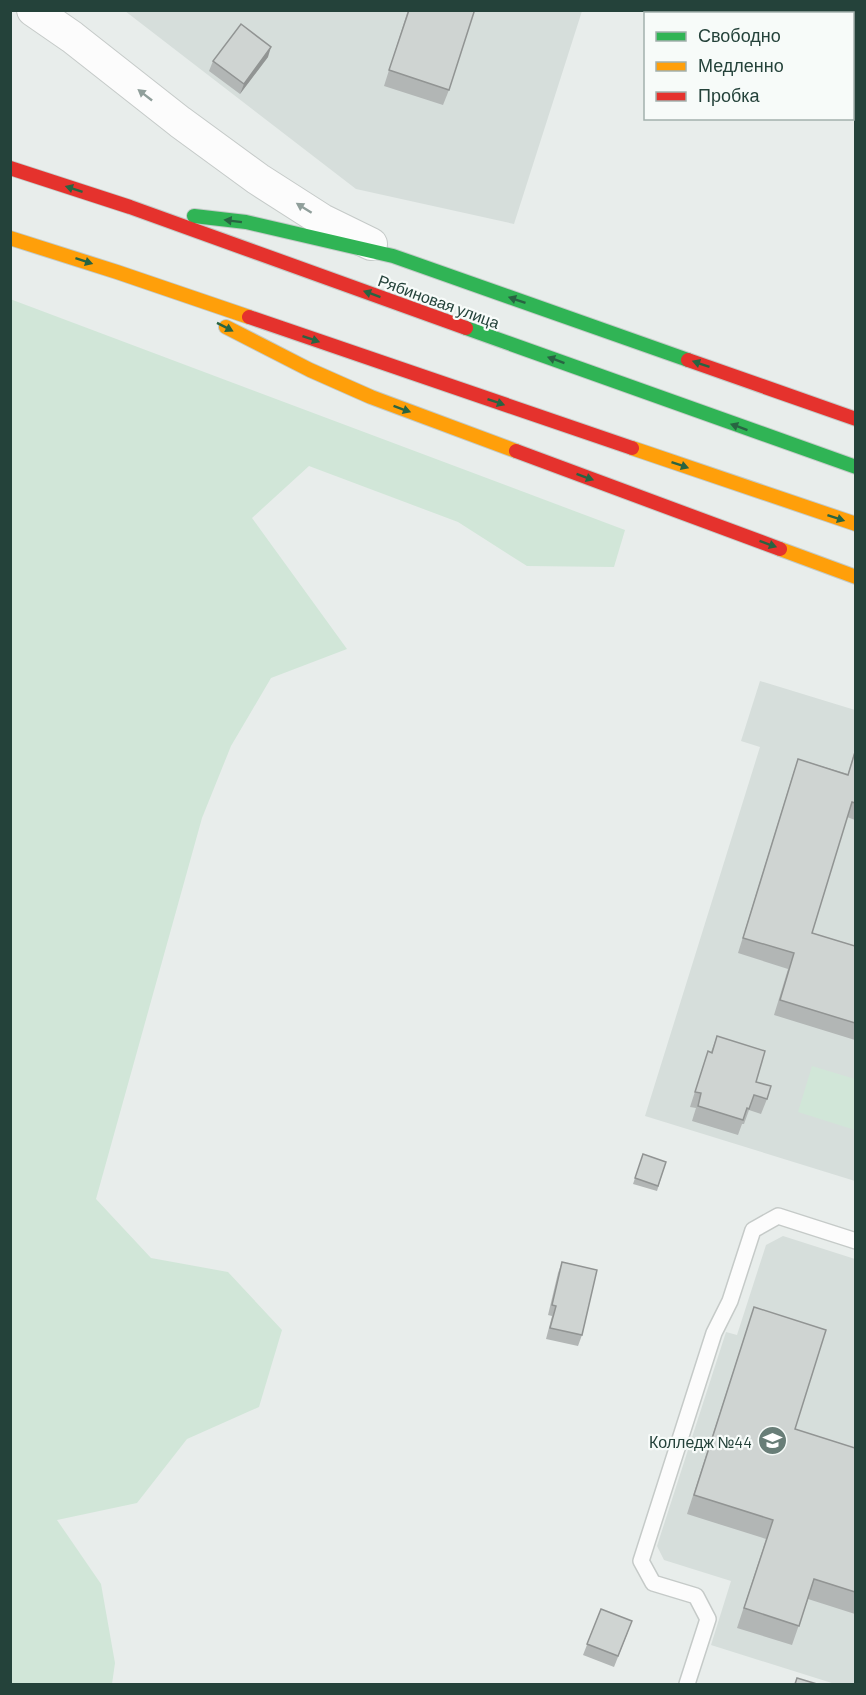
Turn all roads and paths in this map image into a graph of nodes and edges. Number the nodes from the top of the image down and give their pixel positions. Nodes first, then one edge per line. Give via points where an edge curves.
1 (36, 12) edge
2 (10, 168) edge
3 (130, 207) junction
4 (10, 237) edge
5 (393, 256) junction
6 (117, 272) junction
7 (198, 313) dead end
8 (218, 324) dead end
9 (855, 419) edge
10 (855, 467) edge
11 (855, 524) edge
12 (855, 577) edge
13 (855, 1241) edge
14 (687, 1684) edge

5 -> 1 street via 322,219 258,179
3 -> 2 main road, Рябиновая улица
5 -> 3 main road via 246,222
10 -> 3 main road, Рябиновая улица
4 -> 6 main road
9 -> 5 main road
6 - 7 main road
6 -> 11 main road
8 -> 12 main road via 371,397
13 - 14 lane via 778,1216 753,1230 730,1301 714,1333 642,1561 653,1583 696,1596 708,1619

